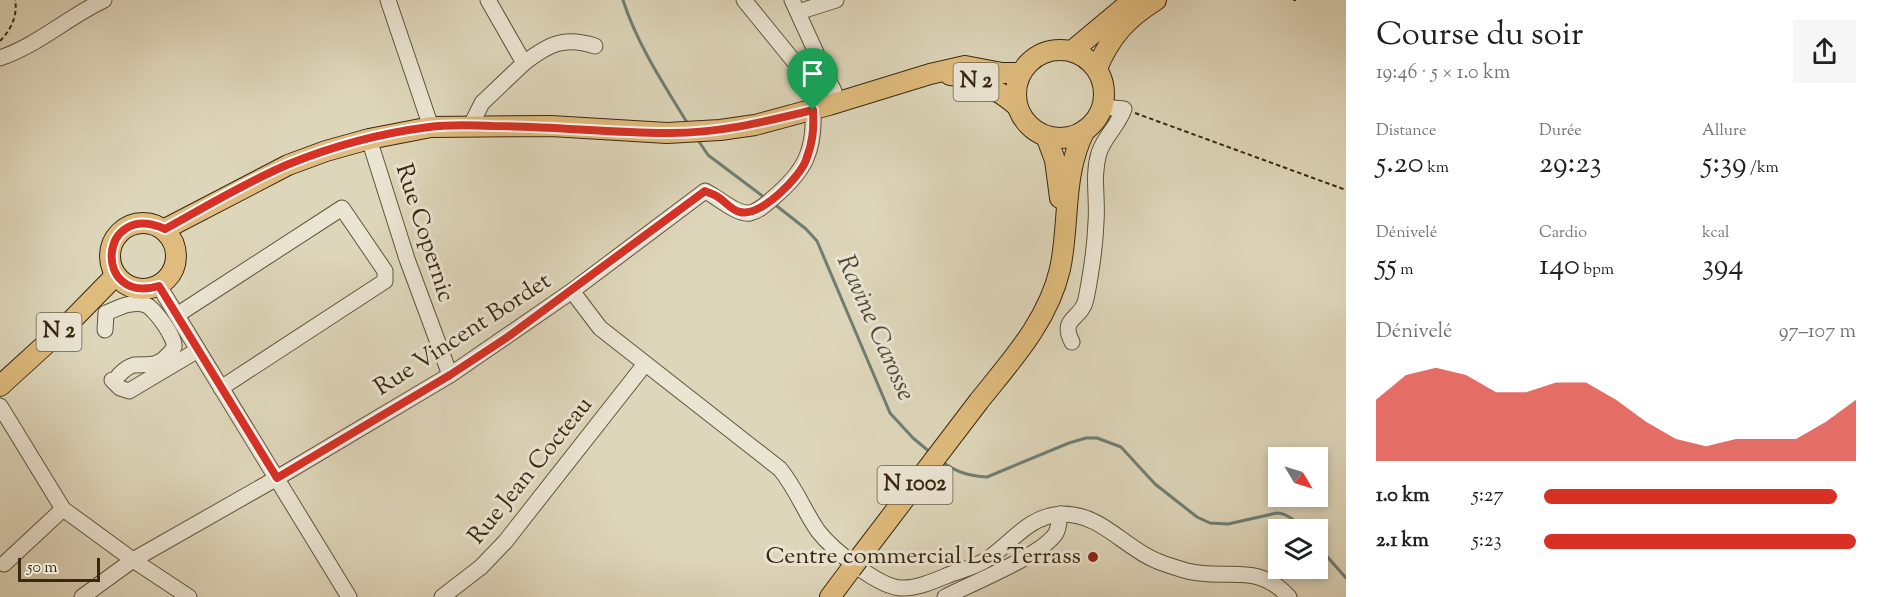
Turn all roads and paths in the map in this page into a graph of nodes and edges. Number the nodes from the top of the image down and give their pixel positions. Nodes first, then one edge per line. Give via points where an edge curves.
1 (15, 0) edge
2 (104, 0) edge
3 (388, 0) edge
4 (488, 0) edge
5 (744, 0) edge
6 (836, 0) edge
7 (1133, 0) edge
8 (1156, 0) edge
9 (795, 6) edge
10 (0, 41) edge
11 (595, 46) dead end
12 (1072, 51) junction
13 (0, 58) edge
14 (524, 63) junction
15 (1097, 68) junction
16 (930, 74) junction
17 (1021, 74) junction
18 (836, 96) junction
19 (1017, 106) junction
20 (1103, 107) junction
21 (1124, 109) junction
22 (813, 110) junction
23 (471, 125) junction
24 (431, 127) junction
25 (1085, 130) junction
26 (1046, 136) junction
27 (369, 139) junction
28 (1346, 189) edge
29 (165, 229) junction
30 (1064, 246) junction
31 (116, 274) junction
32 (159, 286) junction
33 (572, 291) junction
34 (177, 315) junction
35 (105, 330) dead end
36 (1072, 342) dead end
37 (198, 350) junction
38 (645, 364) junction
39 (450, 375) junction
40 (0, 386) edge
41 (222, 388) junction
42 (0, 406) edge
43 (277, 478) junction
44 (63, 509) junction
45 (1060, 514) junction
46 (133, 560) junction
47 (4, 564) dead end
48 (1287, 596) edge
49 (82, 597) edge
50 (189, 597) edge
51 (349, 597) edge
52 (442, 597) edge
53 (830, 597) edge
54 (947, 597) edge

1 - 10 path via 11,27
2 - 13 street via 39,40
3 - 24 street
4 - 14 street
5 - 18 street via 810,81
6 - 9 street
7 - 12 main road
8 - 15 main road via 1125,23
9 - 18 street
11 - 14 street via 568,40 540,51
12 - 15 main road
12 - 17 main road via 1043,53 1026,65
14 - 23 street via 482,103
15 - 20 main road via 1104,87
16 - 17 main road, N 2 via 965,66
16 - 18 main road, N 2
16 - 19 main road, N 2 via 962,76 996,90
17 - 19 main road
18 - 22 main road, N 2
19 - 26 main road via 1027,123
20 - 21 street
20 - 25 main road
21 - 28 path
21 - 36 street via 1104,142 1095,173 1097,220 1086,303 1067,326
22 - 23 main road, N 2 via 755,125 667,133
22 - 33 street, Rue Vincent Bordet via 814,134 806,163 761,208 740,212 705,191
23 - 24 main road, N 2
24 - 27 main road, N 2
25 - 26 main road via 1066,138
25 - 30 main road, N 1002 via 1072,165
26 - 30 main road, N 1002 via 1055,160
27 - 29 main road, N 2 via 288,165
27 - 39 street, Rue Copernic via 407,259
29 - 31 main road via 144,223 123,230 111,248 110,259
29 - 32 main road via 176,248 177,259 168,279
30 - 53 main road, N 1002, bridge via 1060,270 1043,313
31 - 32 main road via 135,289
31 - 40 main road, N 2
32 - 34 street
33 - 38 street via 600,328
33 - 39 street, Rue Vincent Bordet
34 - 37 street
34 - 41 street via 342,208 385,271 385,281
35 - 37 street via 106,313 137,303 156,312 173,340 174,348 166,358 153,366 133,365 115,377 120,388 129,391
37 - 41 street
38 - 45 street via 780,469 825,539 887,585 922,585 987,560 1028,526
38 - 52 street, Rue Jean Cocteau via 505,542 481,567
39 - 43 street, Rue Vincent Bordet
41 - 43 street
42 - 44 street
43 - 46 street, Rue Vincent Bordet
43 - 51 street
44 - 46 street
44 - 47 street
45 - 48 street via 1096,521 1157,561 1202,574 1254,574
45 - 54 street via 1056,532 1046,545
46 - 49 street, Rue Vincent Bordet
46 - 50 street

